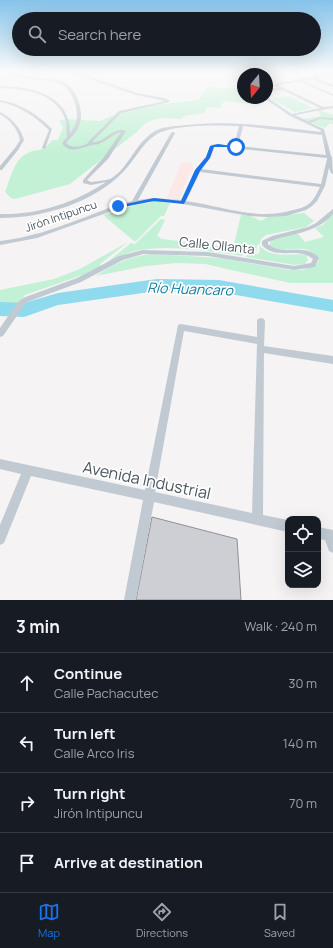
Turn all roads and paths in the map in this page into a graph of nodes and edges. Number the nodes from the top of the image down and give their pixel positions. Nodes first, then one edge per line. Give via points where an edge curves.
1 (52, 99) edge
2 (76, 99) edge
3 (164, 99) edge
4 (304, 99) edge
5 (0, 101) edge
6 (273, 103) edge
7 (333, 107) edge
8 (323, 108) junction
9 (0, 113) edge
10 (291, 116) junction
11 (333, 119) edge
12 (313, 120) junction
13 (308, 123) junction
14 (333, 123) edge
15 (241, 125) junction
16 (173, 133) dead end
17 (324, 134) junction
18 (69, 138) junction
19 (90, 144) junction
20 (236, 147) junction
21 (44, 148) dead end
22 (330, 157) junction
23 (0, 169) edge
24 (198, 170) junction
25 (333, 173) edge
26 (114, 179) junction
27 (323, 186) junction
28 (134, 202) junction
29 (182, 203) junction
30 (333, 211) edge
31 (0, 216) edge
32 (0, 243) edge
33 (261, 320) dead end
34 (0, 334) edge
35 (261, 345) junction
36 (333, 360) edge
37 (0, 464) edge
38 (28, 470) junction
39 (150, 497) junction
40 (257, 520) junction
41 (285, 525) edge
42 (327, 535) edge
43 (0, 539) edge
44 (333, 547) edge
45 (130, 600) edge

1 - 18 street via 58,102 68,122
2 - 18 street via 80,119
3 - 19 street via 168,101 120,112
4 - 8 street
5 - 21 street via 31,111 51,130
6 - 10 street
7 - 8 street
8 - 10 street
9 - 23 street via 7,116 20,133 22,140
10 - 13 street
11 - 12 street
12 - 13 street
12 - 14 street
13 - 17 street via 322,129
15 - 17 street
15 - 20 street
15 - 26 street via 203,124 171,127 160,131 149,137
16 - 28 street
17 - 22 street
18 - 19 street via 64,143 68,147 81,148
19 - 26 street via 99,144 116,132 124,131 106,158 85,182 91,184
20 - 22 street
20 - 24 street via 212,146 208,158
22 - 25 street
22 - 27 street, Jirón Intipuncu
24 - 27 street
24 - 29 street
26 - 31 street via 103,188 78,200 22,216
27 - 29 street, Jirón Intipuncu via 314,203 305,209 286,214 252,215
28 - 29 street, Jirón Intipuncu via 154,200
28 - 32 street, Jirón Intipuncu via 32,238
30 - 34 street, Calle Ollanta via 320,224 265,241 265,246 269,250 312,253 316,258 313,265 294,268 208,254 143,252 121,258 79,280 25,300
33 - 35 street
35 - 36 street
35 - 39 street via 181,327
35 - 40 street
37 - 38 street, Avenida Industrial
38 - 39 street, Avenida Industrial
38 - 43 street
39 - 40 street, Avenida Industrial
39 - 45 street
40 - 41 street, Avenida Industrial
42 - 44 street

